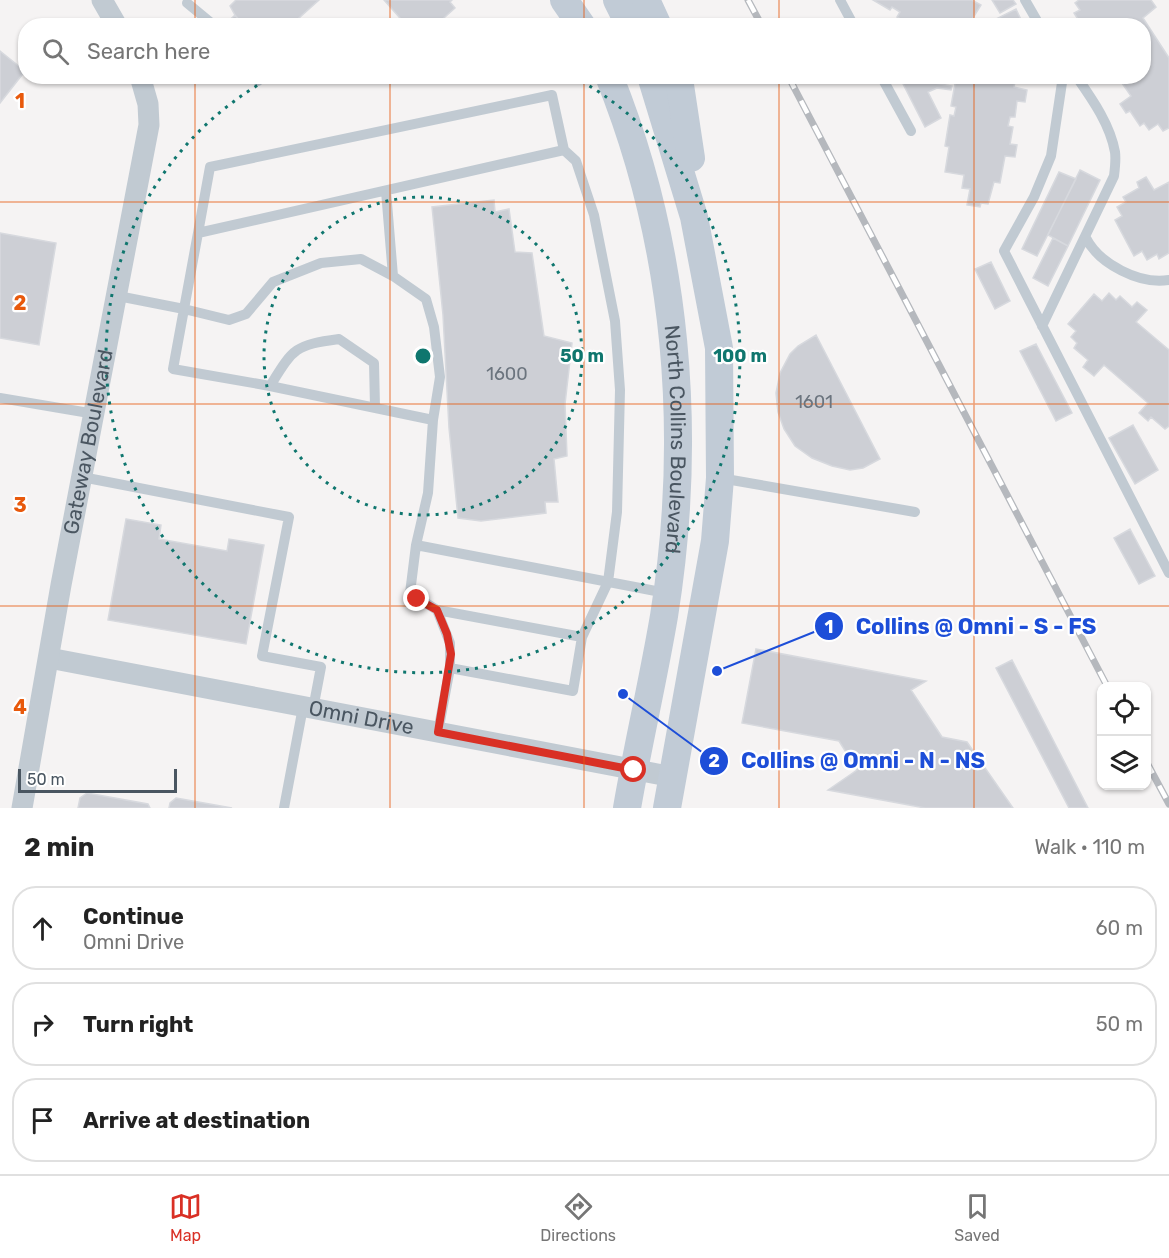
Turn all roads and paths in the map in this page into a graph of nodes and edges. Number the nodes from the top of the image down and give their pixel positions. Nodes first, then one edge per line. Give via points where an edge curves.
1 (102, 0) edge
2 (564, 0) edge
3 (575, 0) edge
4 (617, 0) edge
5 (646, 0) edge
6 (840, 0) edge
7 (1025, 0) edge
8 (187, 3) dead end
9 (112, 18) edge
10 (205, 18) edge
11 (576, 18) edge
12 (583, 18) edge
13 (626, 18) edge
14 (654, 18) edge
15 (850, 18) edge
16 (1036, 18) edge
17 (142, 84) edge
18 (612, 84) edge
19 (653, 84) edge
20 (680, 84) edge
21 (885, 84) edge
22 (1062, 84) edge
23 (1082, 84) edge
24 (911, 130) dead end
25 (564, 150) junction
26 (386, 190) junction
27 (694, 217) junction
28 (198, 233) junction
29 (1086, 237) junction
30 (393, 276) junction
31 (1169, 280) edge
32 (118, 296) junction
33 (184, 309) junction
34 (1042, 326) junction
35 (270, 386) junction
36 (0, 398) edge
37 (375, 407) junction
38 (95, 414) junction
39 (434, 420) junction
40 (82, 477) junction
41 (720, 478) junction
42 (915, 512) dead end
43 (416, 545) junction
44 (1168, 567) edge
45 (608, 582) junction
46 (667, 593) junction
47 (437, 610) junction
48 (582, 637) junction
49 (49, 658) junction
50 (450, 669) junction
51 (308, 708) junction
52 (438, 732) junction
53 (634, 770) junction
54 (673, 777) junction
55 (22, 808) edge
56 (284, 808) edge
57 (627, 808) edge
58 (667, 808) edge

1 - 9 street
2 - 11 main road
3 - 12 main road
4 - 13 main road
5 - 14 main road
6 - 15 lane
7 - 16 lane
8 - 10 lane
17 - 32 street, Gateway Boulevard via 149,125
18 - 46 main road, North Collins Boulevard via 640,163 654,218 672,326 677,470
19 - 27 main road, North Collins Boulevard
20 - 27 main road via 691,158
21 - 24 lane
22 - 34 lane via 1051,156 1004,251
23 - 29 lane via 1110,131 1116,154 1114,176
25 - 26 lane
25 - 28 lane via 552,95 210,167
25 - 45 lane via 576,161 594,215 615,321 620,390 617,512
26 - 28 lane
26 - 30 lane
27 - 41 main road, North Collins Boulevard via 718,348
28 - 33 lane
29 - 31 lane via 1091,248 1109,265 1149,280
29 - 34 lane
30 - 33 lane via 361,259 321,262 273,282 246,314 229,320
30 - 39 lane via 426,299 434,327 440,377
32 - 33 lane
32 - 38 street, Gateway Boulevard
33 - 35 lane via 173,369
34 - 44 lane
35 - 37 lane
35 - 37 lane via 289,354 311,343 339,339 374,363
36 - 38 lane
37 - 39 lane
38 - 40 street, Gateway Boulevard
39 - 43 lane via 428,493
40 - 49 street, Gateway Boulevard
40 - 51 lane via 289,517 262,656 321,667
41 - 42 lane
41 - 54 main road, North Collins Boulevard via 715,541
43 - 45 lane
43 - 47 lane via 410,593
45 - 46 lane
45 - 48 lane
46 - 53 main road, North Collins Boulevard
47 - 48 lane
47 - 50 lane via 450,643
48 - 50 lane via 573,691
49 - 51 street, Omni Drive
49 - 55 street, Gateway Boulevard
50 - 52 lane
51 - 52 street, Omni Drive
51 - 56 lane
52 - 53 street, Omni Drive
53 - 54 street, Omni Drive
53 - 57 main road, North Collins Boulevard
54 - 58 main road, North Collins Boulevard

